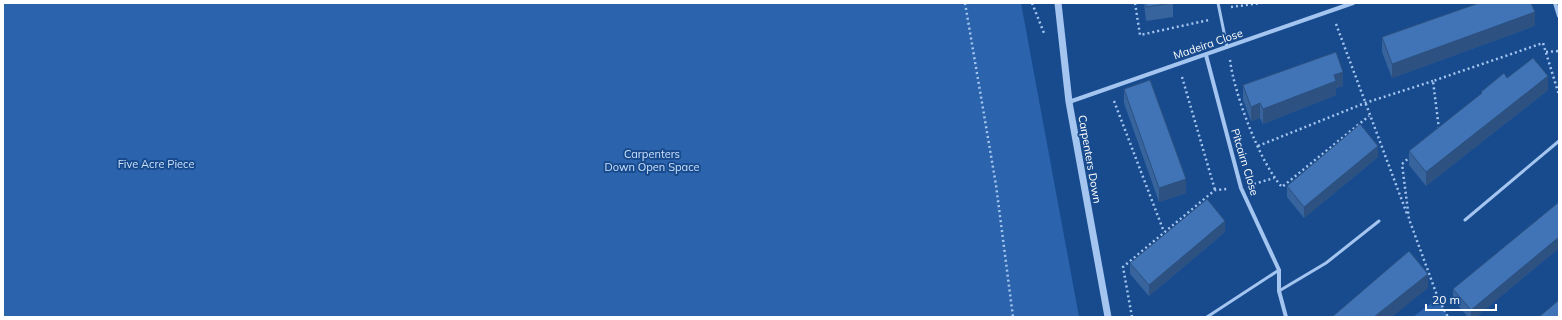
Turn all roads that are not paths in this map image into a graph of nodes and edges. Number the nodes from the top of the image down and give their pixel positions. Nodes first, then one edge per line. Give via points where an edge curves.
1 (1058, 3) edge
2 (1218, 3) edge
3 (1353, 3) edge
4 (1555, 3) edge
5 (1559, 16) edge
6 (1227, 47) junction
7 (1206, 55) junction
8 (1069, 102) junction
9 (1559, 141) edge
10 (1466, 220) dead end
11 (1379, 222) dead end
12 (1279, 270) junction
13 (1279, 291) junction
14 (1108, 317) edge
15 (1207, 317) edge
16 (1286, 317) edge

1 - 8 street, Carpenters Down
2 - 6 lane
3 - 6 street, Madeira Close
4 - 5 street
6 - 7 street, Madeira Close
7 - 8 street, Madeira Close
7 - 12 street, Pitcairn Close via 1241,188
8 - 14 street, Carpenters Down
9 - 10 lane
11 - 13 lane via 1326,263
12 - 13 street, Pitcairn Close
12 - 15 lane
13 - 16 street, Pitcairn Close

